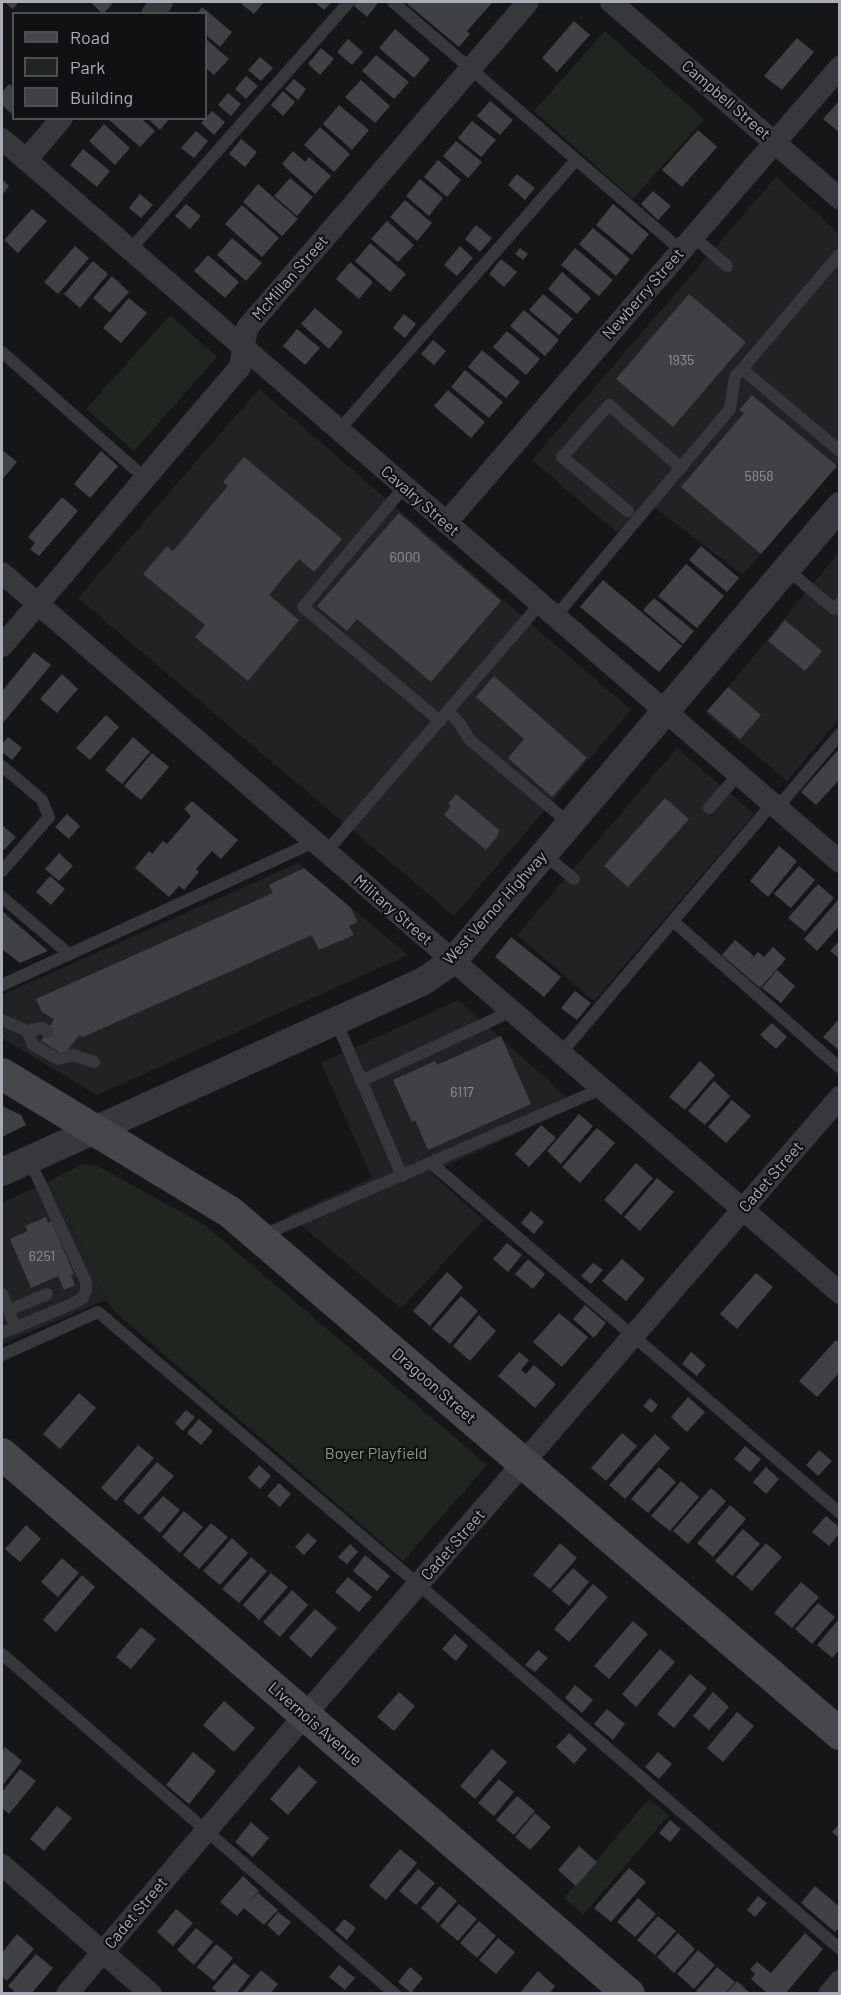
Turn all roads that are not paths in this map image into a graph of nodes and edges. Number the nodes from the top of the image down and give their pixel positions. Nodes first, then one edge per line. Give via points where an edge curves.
1 (349, 2) edge
2 (393, 2) edge
3 (528, 2) edge
4 (611, 2) edge
5 (840, 67) edge
6 (470, 69) junction
7 (60, 120) edge
8 (2, 139) edge
9 (774, 142) junction
10 (26, 160) junction
11 (576, 160) junction
12 (840, 199) edge
13 (687, 243) junction
14 (130, 250) junction
15 (837, 261) edge
16 (727, 266) dead end
17 (244, 348) junction
18 (2, 352) edge
19 (742, 369) junction
20 (339, 430) junction
21 (840, 451) edge
22 (681, 468) junction
23 (146, 478) junction
24 (404, 487) junction
25 (628, 511) dead end
26 (838, 511) edge
27 (446, 523) junction
28 (787, 569) junction
29 (2, 573) edge
30 (840, 603) edge
31 (38, 604) junction
32 (548, 610) junction
33 (2, 646) edge
34 (665, 712) junction
35 (444, 716) junction
36 (840, 734) edge
37 (2, 766) edge
38 (738, 775) junction
39 (775, 806) junction
40 (709, 808) dead end
41 (570, 824) junction
42 (320, 847) junction
43 (544, 854) junction
44 (840, 862) edge
45 (2, 872) edge
46 (574, 879) dead end
47 (2, 897) edge
48 (674, 922) junction
49 (69, 954) junction
50 (453, 961) junction
51 (2, 985) edge
52 (512, 1011) junction
53 (2, 1020) edge
54 (336, 1021) junction
55 (27, 1031) junction
56 (48, 1032) dead end
57 (561, 1053) junction
58 (94, 1062) dead end
59 (840, 1068) edge
60 (2, 1074) edge
61 (361, 1081) junction
62 (601, 1089) junction
63 (840, 1097) edge
64 (96, 1129) junction
65 (29, 1159) junction
66 (431, 1163) junction
67 (2, 1172) edge
68 (402, 1176) junction
69 (743, 1210) junction
70 (260, 1237) junction
71 (840, 1293) edge
72 (2, 1294) edge
73 (47, 1294) dead end
74 (9, 1310) junction
75 (16, 1328) junction
76 (2, 1333) edge
77 (634, 1336) junction
78 (2, 1354) edge
79 (2, 1454) edge
80 (524, 1463) junction
81 (840, 1513) edge
82 (419, 1585) junction
83 (2, 1654) edge
84 (304, 1715) junction
85 (840, 1734) edge
86 (206, 1831) junction
87 (2, 1865) edge
88 (840, 1948) edge
89 (103, 1952) junction
90 (840, 1981) edge
91 (67, 1994) edge
92 (151, 1994) edge
93 (395, 1994) edge
94 (629, 1994) edge
95 (829, 1994) edge

1 - 14 lane
2 - 6 lane
3 - 6 street, McMillan Street
4 - 9 street, Campbell Street
5 - 9 street, Newberry Street
6 - 11 lane
6 - 17 street, McMillan Street via 249,326
7 - 10 street
8 - 10 street, Cavalry Street
9 - 12 street, Campbell Street
9 - 13 street, Newberry Street
10 - 14 street, Cavalry Street
11 - 13 lane
11 - 20 lane
13 - 16 lane
13 - 27 street, Newberry Street
14 - 17 street, Cavalry Street
15 - 19 lane
17 - 20 street, Cavalry Street
17 - 23 street, McMillan Street via 240,368
18 - 23 lane
19 - 21 lane
19 - 22 lane via 735,377 730,409
20 - 24 street, Cavalry Street
22 - 25 lane via 609,405 562,457
22 - 32 lane
23 - 31 street, McMillan Street
24 - 27 street, Cavalry Street
24 - 35 lane via 303,607
26 - 28 street, West Vernor Highway
27 - 32 street, Cavalry Street
28 - 30 lane via 834,609
28 - 34 street, West Vernor Highway
29 - 31 street, Military Street
31 - 33 street, McMillan Street
31 - 42 street, Military Street
32 - 34 street, Cavalry Street
32 - 35 lane
34 - 38 street, Cavalry Street
34 - 41 street, West Vernor Highway
35 - 41 lane via 460,724 470,740
35 - 42 lane
36 - 39 lane
37 - 45 lane via 42,800 49,817
38 - 39 street, Cavalry Street
38 - 40 lane
39 - 44 street, Cavalry Street
39 - 48 lane
41 - 43 street, West Vernor Highway
42 - 49 lane
42 - 50 street, Military Street
43 - 46 lane
43 - 50 street, West Vernor Highway
47 - 49 lane
48 - 57 lane
48 - 59 lane
49 - 51 lane
50 - 52 street, Military Street
50 - 54 street, West Vernor Highway via 422,982
52 - 57 street, Military Street
52 - 61 lane
53 - 55 lane
54 - 61 lane
54 - 64 street, West Vernor Highway
55 - 56 lane via 42,1028
55 - 58 lane via 33,1045 58,1059 72,1050
57 - 62 street, Military Street
60 - 64 main road, Dragoon Street
61 - 68 lane
62 - 66 lane
62 - 69 street, Military Street
63 - 69 street, Cadet Street
64 - 65 street, West Vernor Highway
64 - 70 main road, Dragoon Street via 222,1206
65 - 67 street, West Vernor Highway
65 - 75 lane via 86,1282 86,1290 83,1298
66 - 68 lane
66 - 77 lane
68 - 70 lane
69 - 71 street, Military Street
69 - 77 street, Cadet Street
70 - 80 main road, Dragoon Street
72 - 74 lane
73 - 74 lane
74 - 75 lane
75 - 76 lane
77 - 80 street, Cadet Street
77 - 81 lane
78 - 82 lane via 98,1312
79 - 84 main road, Livernois Avenue
80 - 82 street, Cadet Street
80 - 85 main road, Dragoon Street
82 - 84 street, Cadet Street
82 - 88 lane
83 - 86 lane
84 - 86 street, Cadet Street
84 - 94 main road, Livernois Avenue
86 - 89 street, Cadet Street
86 - 93 lane
87 - 89 street
89 - 91 street, Cadet Street
89 - 92 street
90 - 95 street

